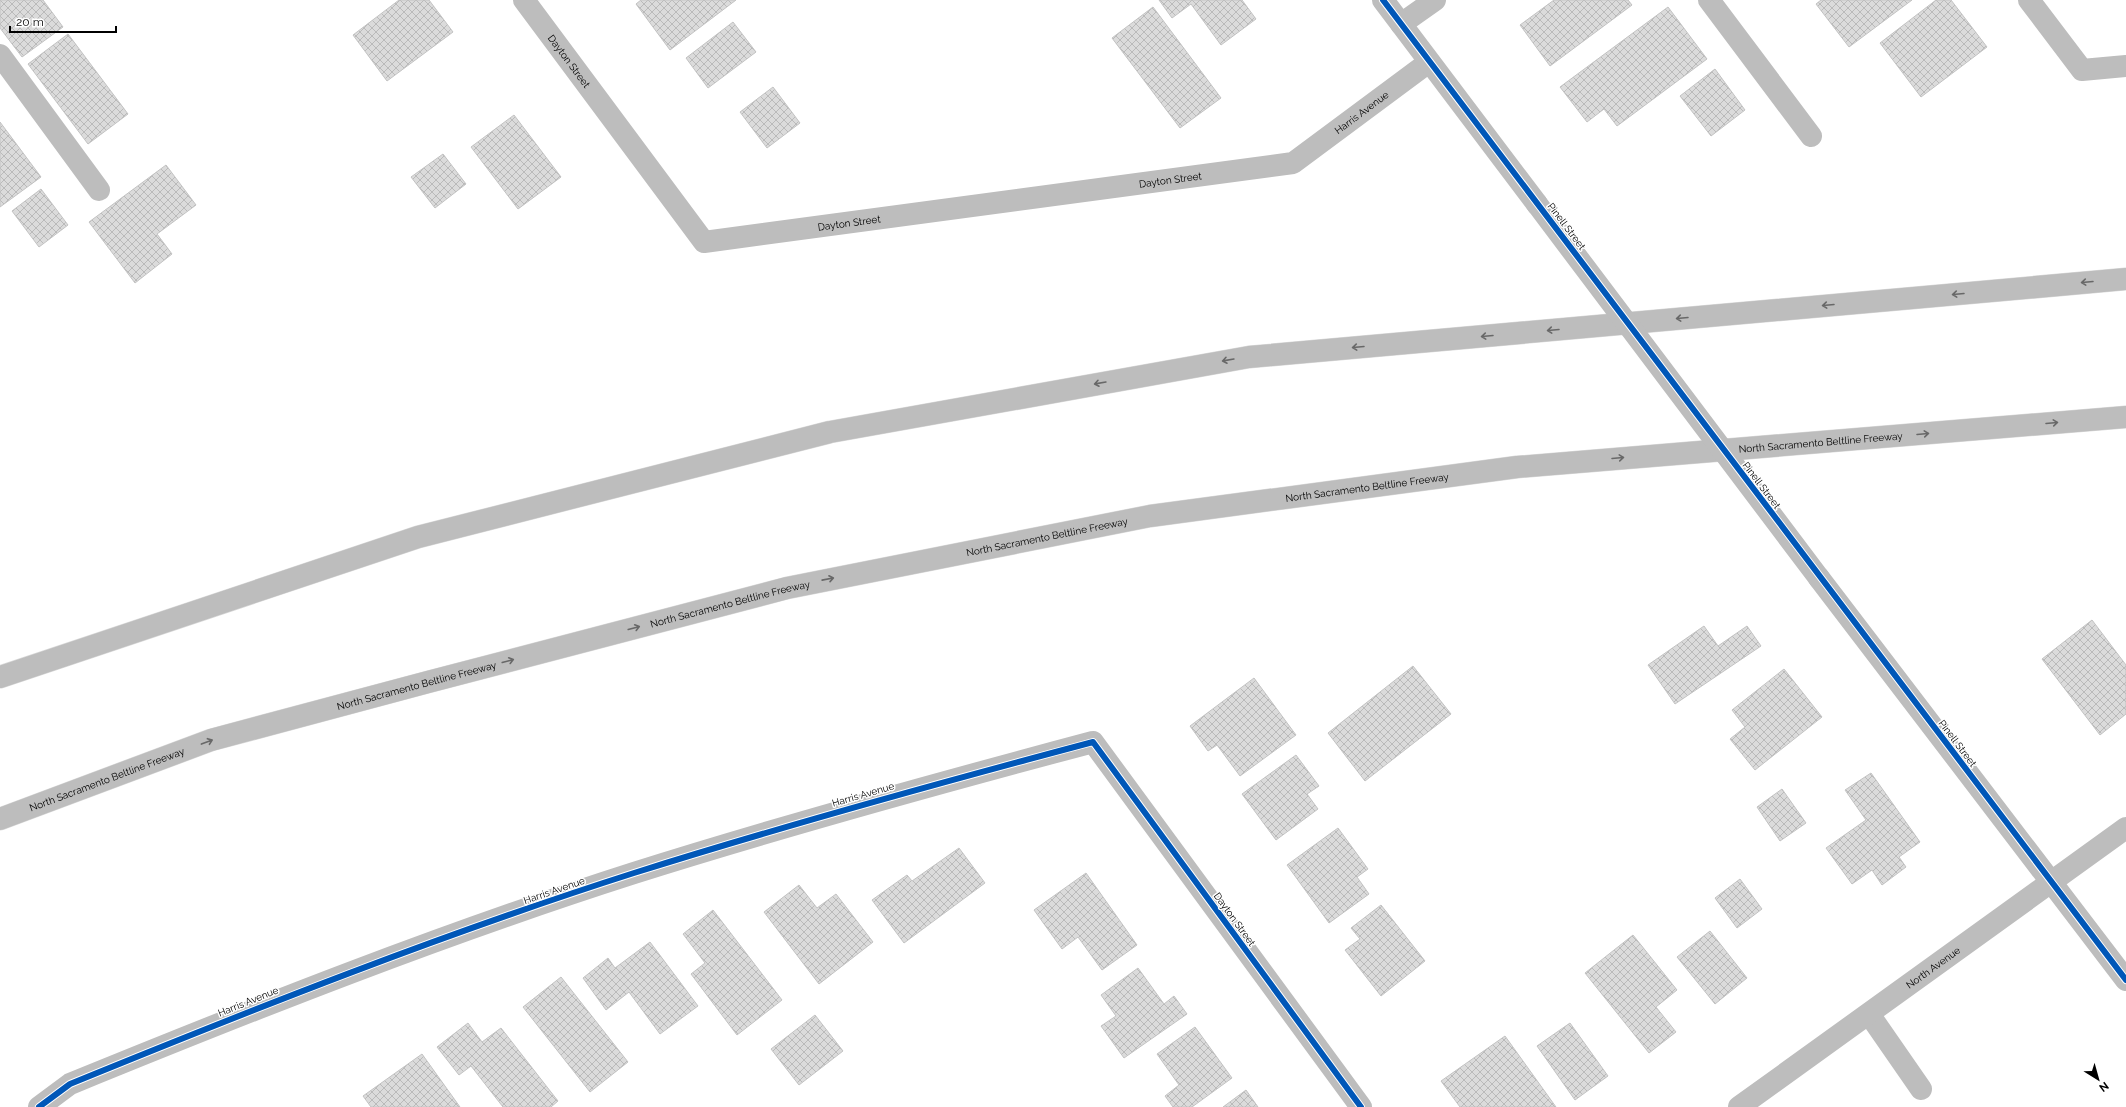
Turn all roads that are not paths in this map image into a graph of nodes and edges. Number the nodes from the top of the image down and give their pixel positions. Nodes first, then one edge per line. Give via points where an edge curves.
1 (524, 0) edge
2 (1383, 0) edge
3 (1435, 0) edge
4 (1710, 0) edge
5 (2029, 0) edge
6 (1401, 24) junction
7 (0, 55) edge
8 (1429, 62) junction
9 (2126, 66) edge
10 (1812, 136) dead end
11 (1293, 163) joint
12 (99, 190) dead end
13 (2126, 279) edge
14 (2126, 417) edge
15 (4, 675) edge
16 (1093, 742) joint
17 (0, 819) edge
18 (2126, 828) edge
19 (2052, 882) junction
20 (2126, 980) edge
21 (1868, 1014) junction
22 (1921, 1089) dead end
23 (39, 1107) edge
24 (1361, 1107) edge
25 (1739, 1107) edge

1 - 11 main road, Dayton Street via 704,242
2 - 6 main road, Pinell Street
3 - 6 main road
4 - 10 main road
5 - 9 main road via 2082,70
6 - 8 main road, Pinell Street
7 - 12 main road
8 - 11 main road, Harris Avenue
8 - 19 main road, Pinell Street, bridge
13 -> 15 main road via 1249,356 830,432 418,537
17 -> 14 main road, North Sacramento Beltline Freeway via 211,740 428,682 787,588 1150,516 1517,467
16 - 23 main road, Harris Avenue via 862,804 724,846 633,874 406,952 293,993 70,1084
16 - 24 main road, Dayton Street
18 - 19 main road, North Avenue
19 - 20 main road, Pinell Street
19 - 21 main road, North Avenue
21 - 22 main road
21 - 25 main road, North Avenue

